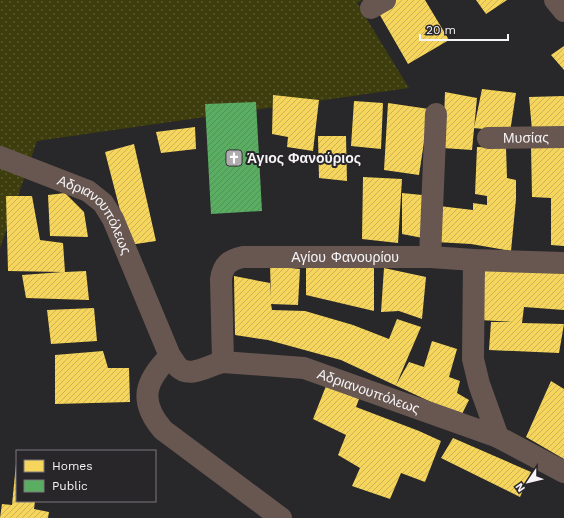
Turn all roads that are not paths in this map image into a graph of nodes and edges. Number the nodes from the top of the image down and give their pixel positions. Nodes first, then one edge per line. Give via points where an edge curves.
1 (555, 0) edge
2 (564, 12) edge
3 (436, 114) dead end
4 (564, 137) edge
5 (488, 138) dead end
6 (0, 157) edge
7 (430, 257) junction
8 (474, 260) junction
9 (564, 262) edge
10 (170, 356) junction
11 (223, 362) junction
12 (498, 437) junction
13 (564, 472) edge
14 (281, 518) edge

1 - 2 street
3 - 7 street
4 - 5 street, Μυσίας
6 - 10 street, Αδριανουπόλεως via 80,187 103,203 113,219
7 - 8 street, Αγίου Φανουρίου
7 - 11 street, Αγίου Φανουρίου via 234,259 222,270 221,279
8 - 9 street, Αγίου Φανουρίου
8 - 12 street via 473,359
10 - 11 street, Αδριανουπόλεως via 177,367 184,371 193,372
10 - 14 street via 149,384 149,408 153,419 163,430
11 - 12 street, Αδριανουπόλεως via 304,368
12 - 13 street, Αδριανουπόλεως

